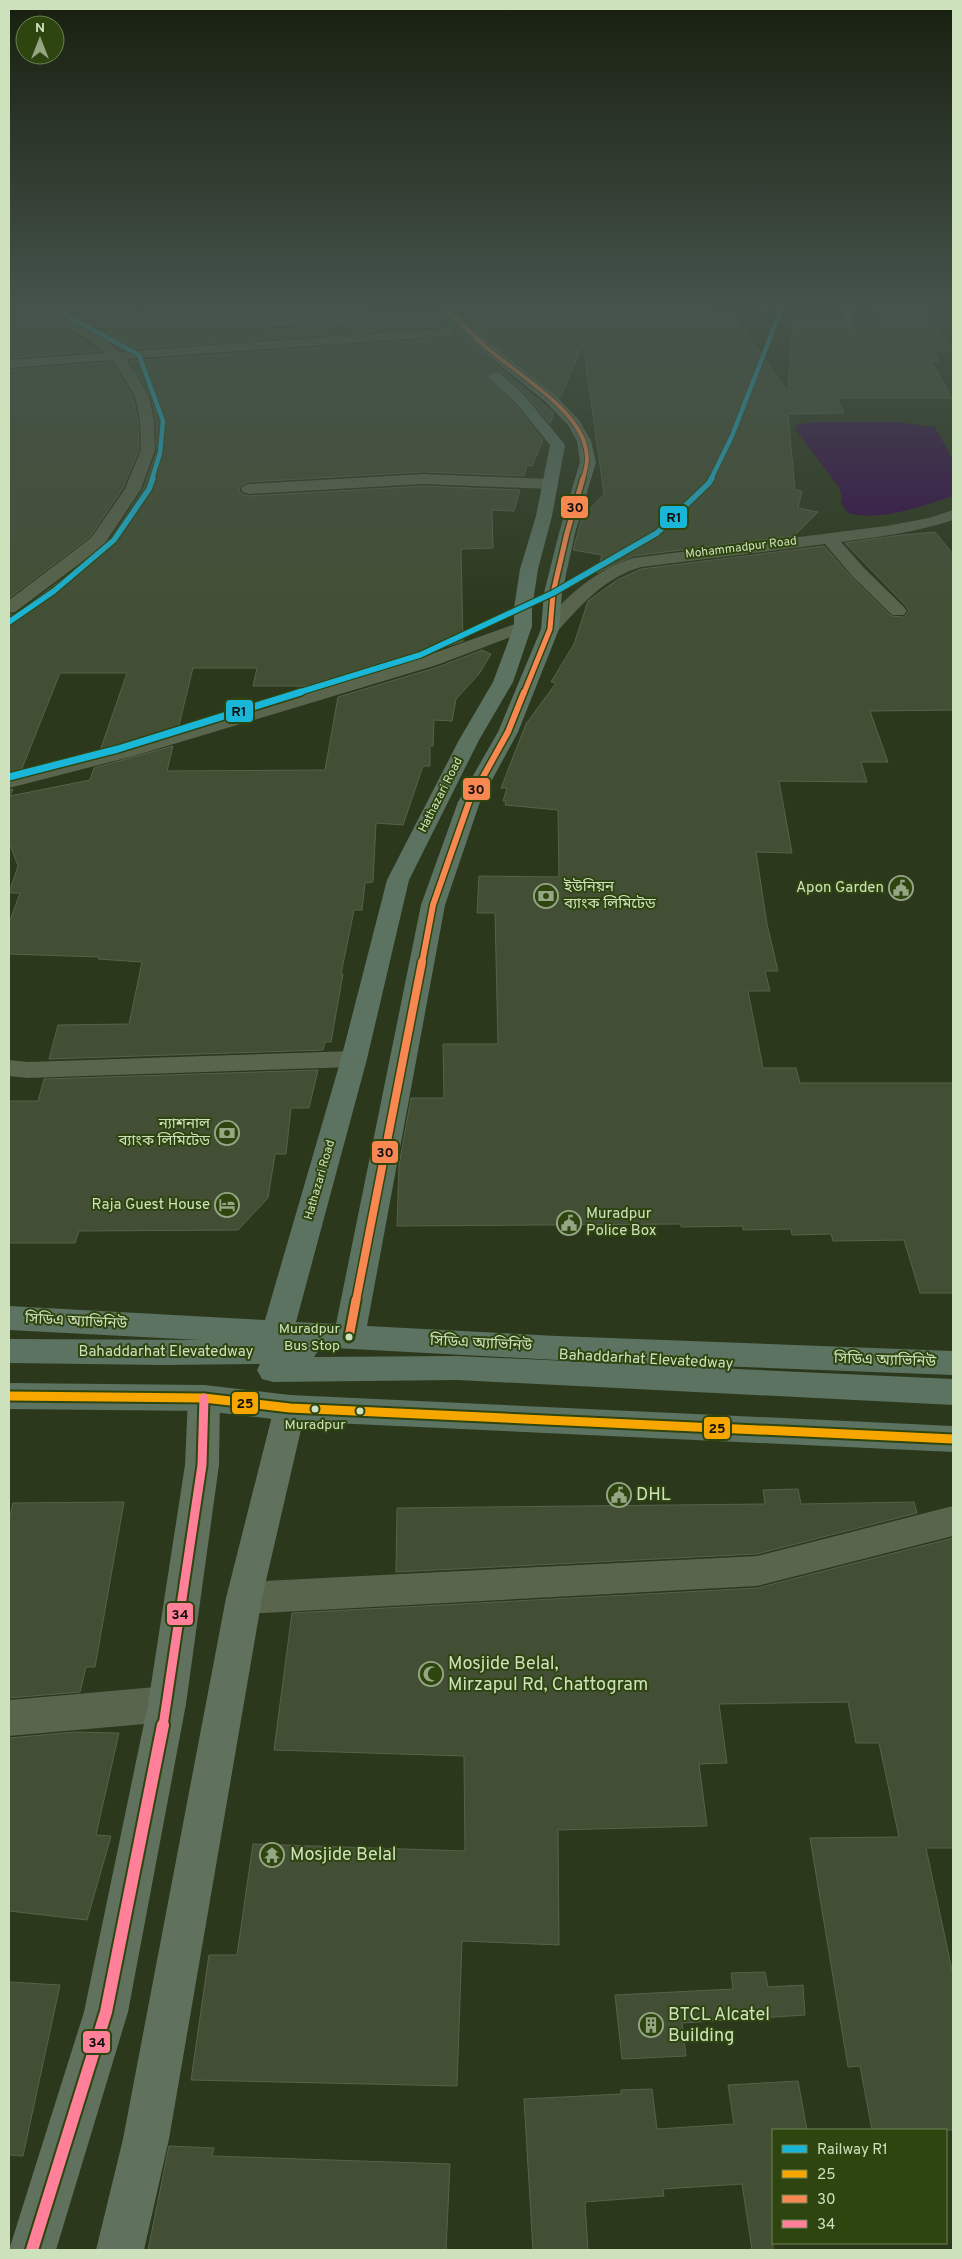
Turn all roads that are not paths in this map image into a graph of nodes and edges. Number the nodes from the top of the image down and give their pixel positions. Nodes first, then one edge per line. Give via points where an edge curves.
1 (145, 412) edge
2 (531, 412) edge
3 (564, 412) edge
4 (550, 484) junction
5 (249, 489) dead end
6 (953, 514) edge
7 (830, 538) junction
8 (9, 608) edge
9 (898, 611) dead end
10 (523, 626) junction
11 (550, 629) junction
12 (9, 782) edge
13 (354, 1059) junction
14 (9, 1068) edge
15 (9, 1318) edge
16 (277, 1333) junction
17 (349, 1337) junction
18 (9, 1351) edge
19 (953, 1363) edge
20 (9, 1368) edge
21 (953, 1375) edge
22 (953, 1392) edge
23 (9, 1396) edge
24 (204, 1398) junction
25 (290, 1408) junction
26 (953, 1439) edge
27 (953, 1522) edge
28 (244, 1598) junction
29 (167, 1704) junction
30 (9, 1718) edge
31 (32, 2250) edge
32 (120, 2250) edge

1 - 8 street via 148,450 132,489 97,542
2 - 4 highway, Hathazari Road via 558,446
3 - 11 highway, Hathazari Road via 584,441 588,462 553,593
4 - 5 street via 423,479
4 - 10 highway, Hathazari Road via 529,569
6 - 7 street, Mohammadpur Road via 932,522
7 - 9 street via 859,573
7 - 11 street, Mohammadpur Road via 729,549 624,567 582,593
10 - 12 street via 430,661 128,752
10 - 13 highway, Hathazari Road via 503,682 469,740 398,880
11 - 17 highway, Hathazari Road via 508,732 468,802 433,905
13 - 14 street
13 - 16 highway, Hathazari Road
15 - 16 highway, সিডিএ অ্যাভিনিউ
16 - 17 highway, সিডিএ অ্যাভিনিউ
17 - 19 highway, সিডিএ অ্যাভিনিউ
18 - 21 highway, Bahaddarhat Elevatedway via 434,1350
20 - 22 highway, Bahaddarhat Elevatedway via 184,1371 457,1368
23 - 24 highway
24 - 25 highway
24 - 29 main road via 202,1465
25 - 26 highway
25 - 28 main road
27 - 28 street via 757,1571
28 - 32 main road via 146,2139
29 - 30 street
29 - 31 main road via 106,2012

